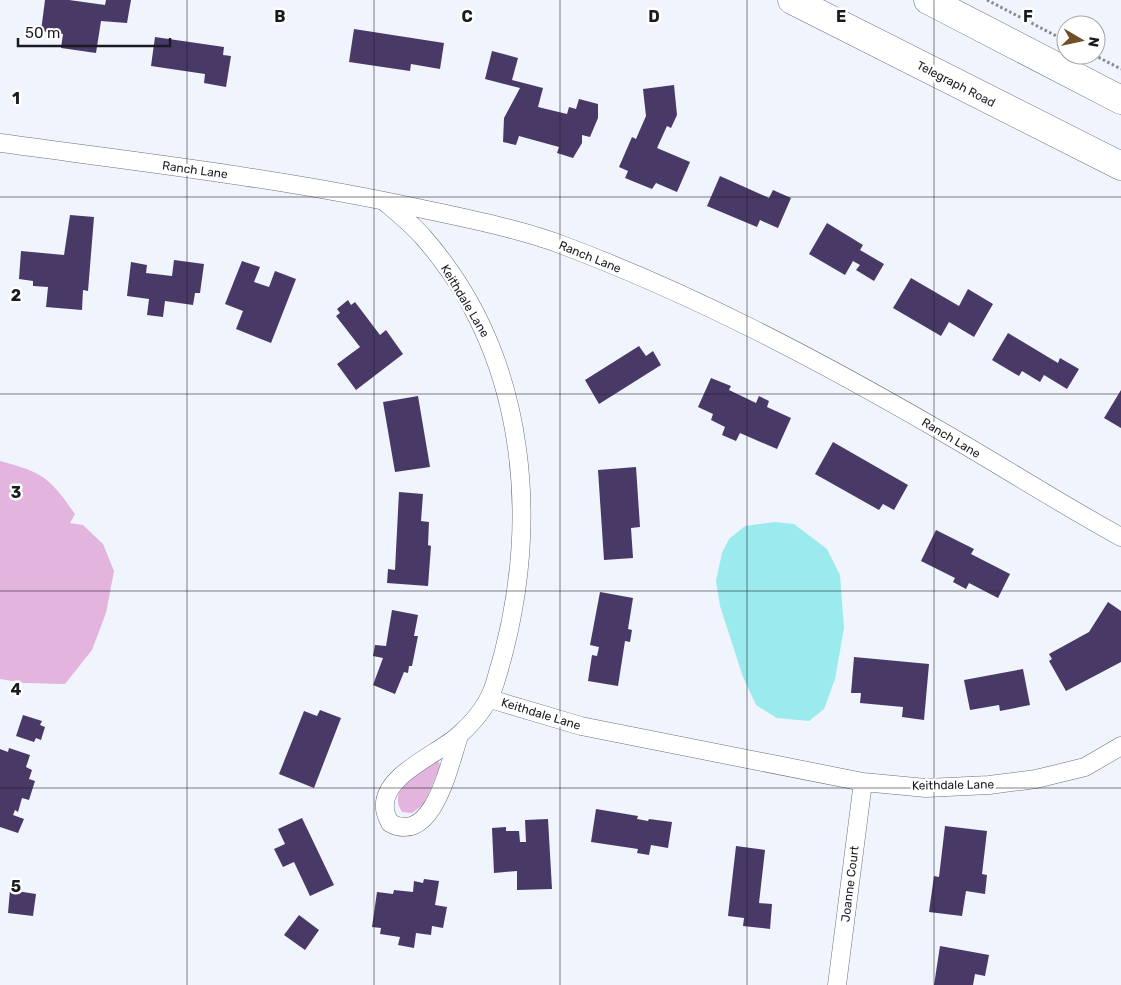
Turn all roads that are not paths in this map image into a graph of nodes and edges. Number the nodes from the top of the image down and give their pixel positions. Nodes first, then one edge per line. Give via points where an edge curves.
1 (792, 0) edge
2 (928, 0) edge
3 (1121, 100) edge
4 (0, 143) edge
5 (1121, 166) edge
6 (384, 200) junction
7 (1121, 537) edge
8 (490, 699) junction
9 (459, 736) junction
10 (1121, 746) edge
11 (863, 782) junction
12 (837, 985) edge

1 - 5 highway, Telegraph Road
2 - 3 highway
4 - 6 street, Ranch Lane via 194,169
6 - 7 street, Ranch Lane via 562,244 676,292 798,351
6 - 8 street, Keithdale Lane via 424,237 456,282 485,331 504,383 520,460 522,542 503,659
8 - 9 street
8 - 11 street, Keithdale Lane via 581,726
9 - 9 street via 435,803 423,822 400,828 390,823 384,809 396,779
10 - 11 street, Keithdale Lane via 1085,767 1036,779 926,788
11 - 12 street, Joanne Court

